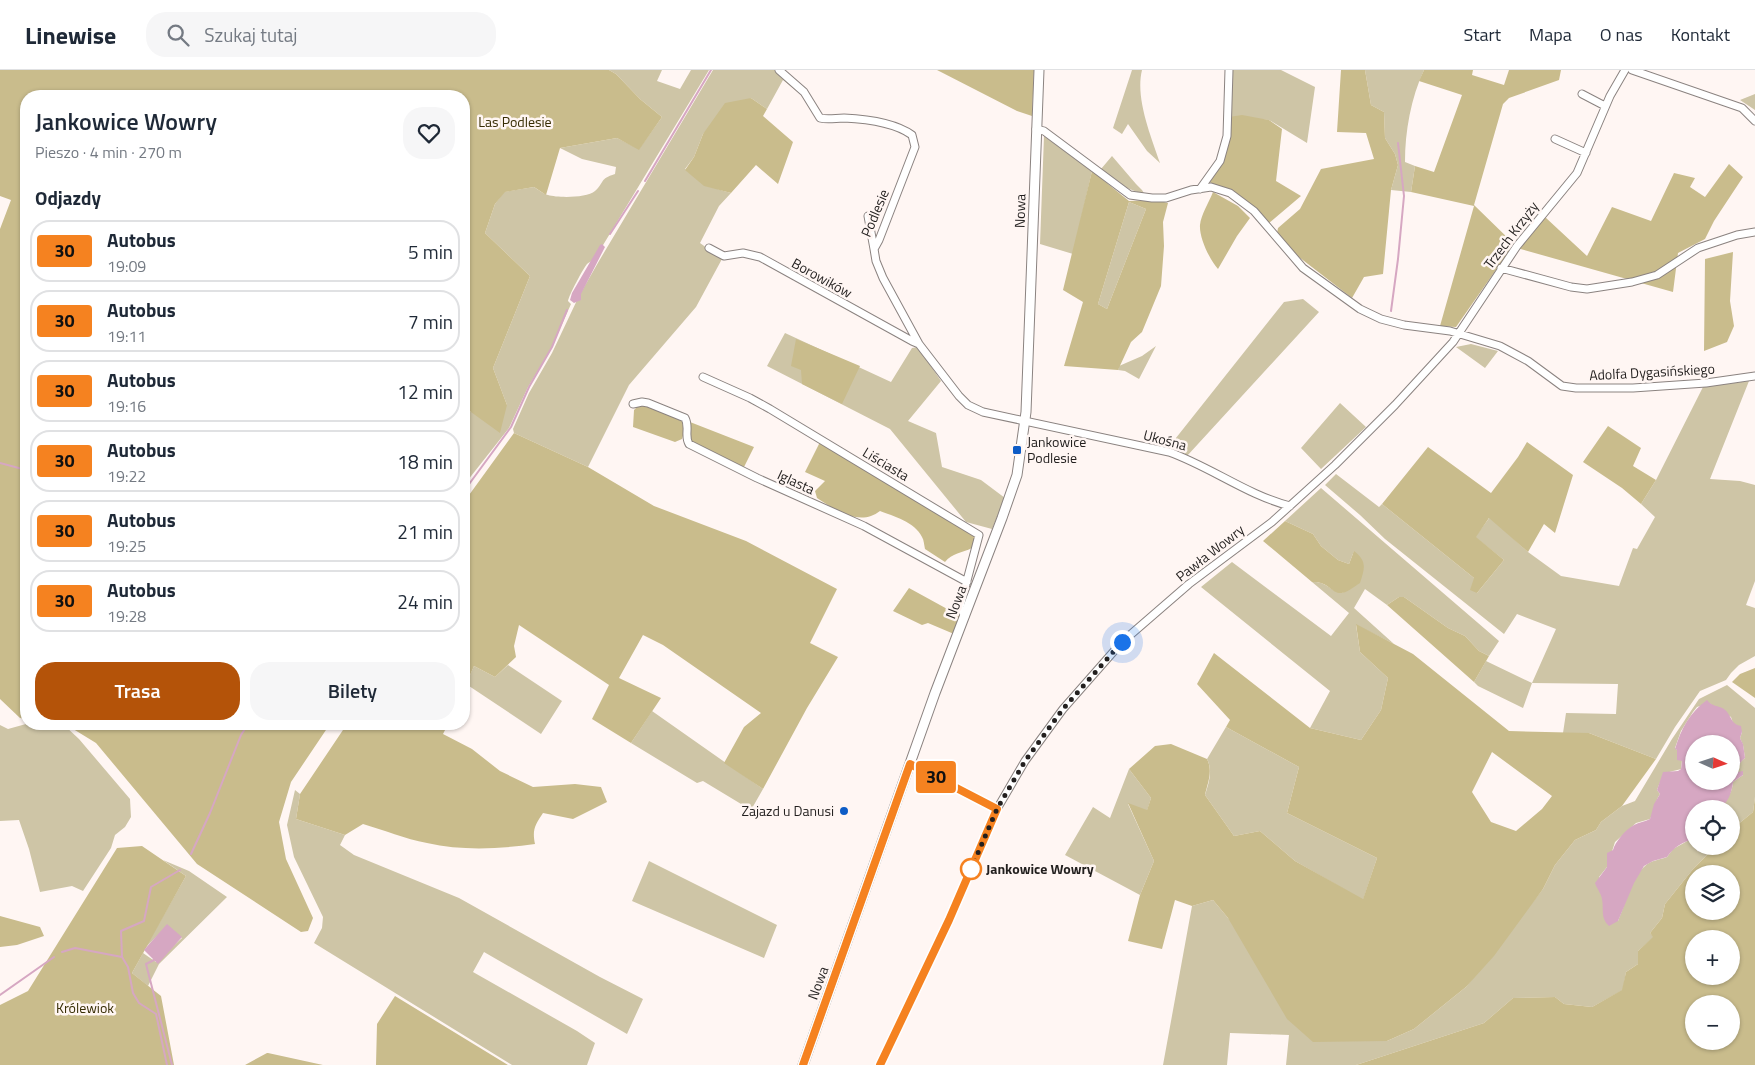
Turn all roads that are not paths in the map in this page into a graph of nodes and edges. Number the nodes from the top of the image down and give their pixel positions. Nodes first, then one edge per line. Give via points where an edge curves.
1 (779, 70) edge
2 (1039, 70) edge
3 (1229, 70) edge
4 (1625, 70) edge
5 (1632, 70) edge
6 (1582, 94) dead end
7 (1605, 106) junction
8 (1755, 121) edge
9 (1036, 129) junction
10 (1555, 139) dead end
11 (1586, 153) junction
12 (1200, 189) junction
13 (868, 216) dead end
14 (1755, 232) edge
15 (709, 248) dead end
16 (874, 249) junction
17 (1501, 268) junction
18 (1458, 334) junction
19 (920, 344) junction
20 (1755, 376) edge
21 (703, 377) dead end
22 (633, 404) dead end
23 (1025, 421) junction
24 (1290, 506) junction
25 (967, 582) junction
26 (965, 616) junction
27 (910, 764) junction
28 (997, 809) junction
29 (803, 1065) edge
30 (880, 1065) edge

1 - 16 street, Podlesie via 804,92 820,118 873,122 912,135 915,147
2 - 9 street, Nowa
3 - 12 street via 1227,136 1220,161
4 - 7 street, Trzech Krzyży
5 - 8 street via 1742,108
6 - 7 street
7 - 11 street, Trzech Krzyży
9 - 12 street, Adolfa Dygasińskiego via 1044,131 1130,195 1166,198
9 - 23 street, Nowa
10 - 11 street
11 - 17 street, Trzech Krzyży via 1573,178
12 - 18 street, Adolfa Dygasińskiego via 1211,187 1230,193 1254,212 1303,268 1360,309 1404,325
13 - 16 street
14 - 17 street via 1698,248 1657,275 1587,289
15 - 19 street, Borowików via 724,256 743,253 760,258
16 - 19 street, Podlesie via 883,278
17 - 18 street, Trzech Krzyży
18 - 20 street, Adolfa Dygasińskiego via 1500,346 1528,361 1562,386 1576,388 1633,388
18 - 24 street, Pawła Wowry via 1382,418
19 - 23 street, Podlesie via 968,405 983,412
21 - 25 street, Liściasta via 750,398 979,535
22 - 25 street, Iglasta via 648,402 685,418 688,424 685,439 689,444 864,526
23 - 24 street, Ukośna via 1169,452 1257,495
23 - 26 street, Nowa via 1014,484
24 - 28 street, Pawła Wowry via 1189,584 1122,642 1063,709 1025,761
25 - 26 street, Liściasta via 960,607
26 - 27 street, Nowa
27 - 28 street
27 - 29 street, Nowa
28 - 30 street, Pawła Wowry

